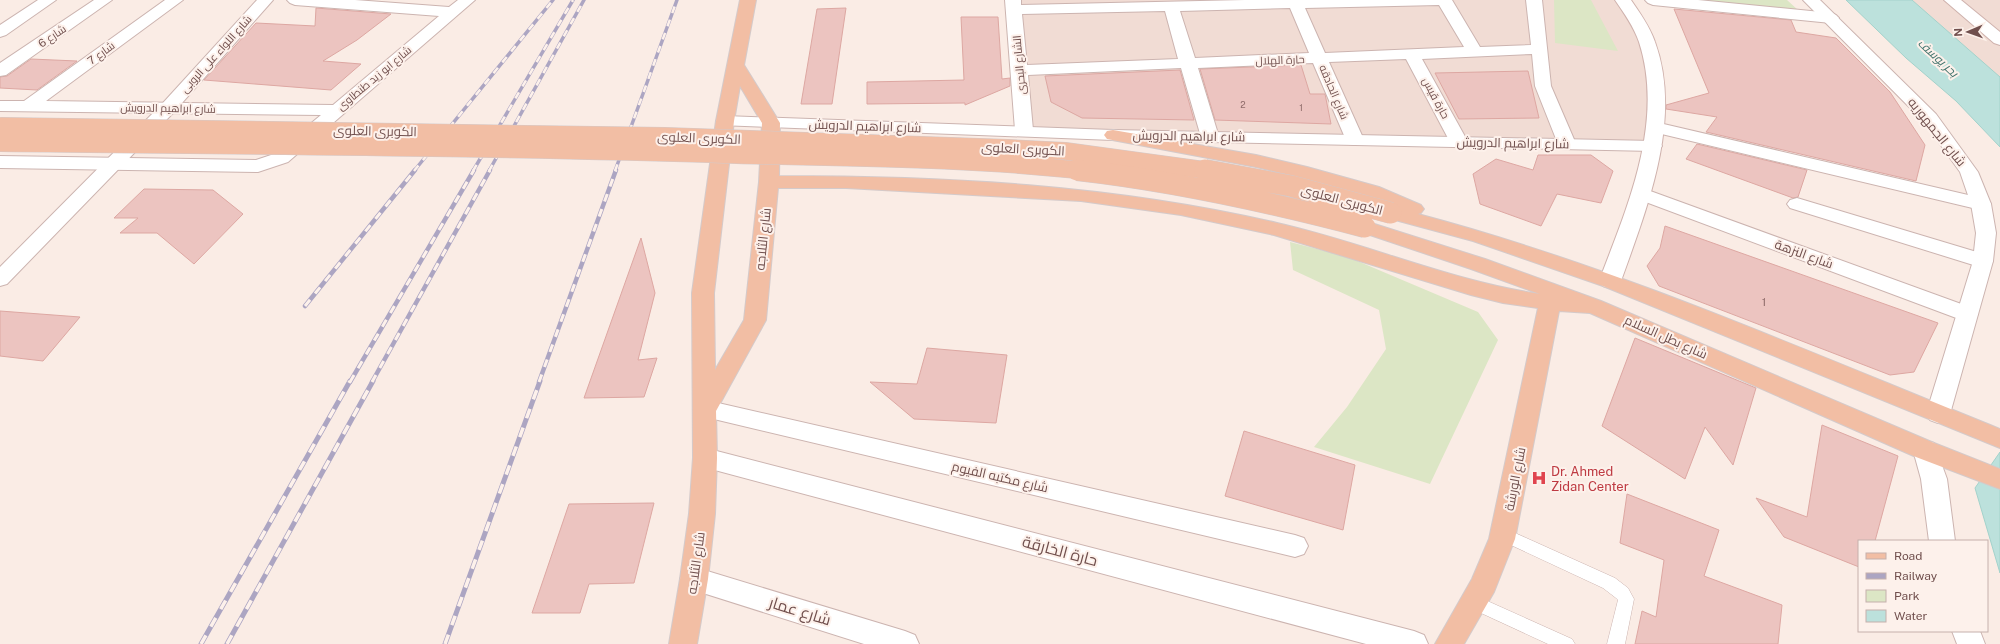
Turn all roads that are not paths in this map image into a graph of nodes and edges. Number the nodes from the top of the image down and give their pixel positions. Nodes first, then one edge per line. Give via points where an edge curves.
1 (48, 0) edge
2 (104, 0) edge
3 (175, 0) edge
4 (265, 0) edge
5 (295, 0) edge
6 (467, 0) edge
7 (748, 0) edge
8 (1440, 0) edge
9 (1444, 0) edge
10 (1534, 0) edge
11 (1623, 0) edge
12 (1653, 0) edge
13 (1811, 0) edge
14 (1952, 0) edge
15 (333, 1) edge
16 (1295, 2) edge
17 (1131, 4) edge
18 (1014, 5) edge
19 (1171, 6) junction
20 (453, 12) junction
21 (1831, 18) junction
22 (0, 32) edge
23 (2000, 40) edge
24 (1540, 49) junction
25 (1475, 52) junction
26 (1412, 54) junction
27 (1320, 58) junction
28 (1188, 63) junction
29 (736, 65) junction
30 (1019, 70) junction
31 (0, 71) edge
32 (0, 106) edge
33 (27, 107) junction
34 (168, 108) junction
35 (337, 110) junction
36 (725, 121) junction
37 (771, 123) junction
38 (0, 126) edge
39 (1655, 127) junction
40 (1024, 130) junction
41 (1113, 134) junction
42 (1210, 137) junction
43 (1355, 140) junction
44 (1459, 142) junction
45 (0, 143) edge
46 (1567, 144) junction
47 (1653, 146) junction
48 (0, 162) edge
49 (114, 163) junction
50 (769, 182) junction
51 (1642, 194) junction
52 (1797, 204) dead end
53 (1981, 204) junction
54 (1365, 226) joint
55 (1480, 237) junction
56 (1983, 261) junction
57 (0, 279) edge
58 (1610, 281) junction
59 (1550, 303) junction
60 (1593, 306) junction
61 (1967, 314) junction
62 (705, 409) junction
63 (1938, 414) junction
64 (2000, 439) edge
65 (1925, 450) junction
66 (706, 458) junction
67 (2000, 479) edge
68 (1504, 534) junction
69 (1942, 540) edge
70 (1294, 546) dead end
71 (694, 579) junction
72 (1474, 602) junction
73 (1966, 632) edge
74 (683, 644) edge
75 (905, 644) edge
76 (1414, 644) edge
77 (1449, 644) edge
78 (1566, 644) edge
79 (1616, 644) edge
80 (1971, 644) edge

1 - 22 street
2 - 31 street, شارع 6
3 - 33 street, شارع 7
4 - 34 street, شارع اللواء على الروبى
5 - 15 street
6 - 20 street, شارع ابو زيد طنطاوى
7 - 29 main road, شارع الثلاجه
8 - 16 street
9 - 25 street
10 - 24 street
11 - 39 street via 1649,47 1654,75
12 - 21 street
13 - 21 street, شارع الجمهوريه
14 - 23 street
15 - 20 street
16 - 19 street
16 - 27 street, شارع الحادقه
17 - 18 street
17 - 19 street
18 - 30 street, الشارع البحرى
19 - 28 street
20 - 35 street, شارع ابو زيد طنطاوى
21 - 53 street, شارع الجمهوريه via 1930,118 1969,172
24 - 25 street, حارة الهلال
24 - 46 street via 1543,86
25 - 26 street, حارة الهلال
26 - 27 street, حارة الهلال
26 - 44 street, حارة قيس
27 - 28 street, حارة الهلال
27 - 43 street, شارع الحادقه
28 - 30 street, حارة الهلال
28 - 42 street
29 - 36 main road, شارع الثلاجه
29 - 37 main road
30 - 40 street, الشارع البحرى
32 - 33 street, شارع ابراهيم الدرويش
33 - 34 street, شارع ابراهيم الدرويش
34 - 35 street, شارع ابراهيم الدرويش
34 - 49 street, شارع اللواء على الروبى
35 - 49 street, شارع ابو زيد طنطاوى via 282,158 258,166
36 - 37 street, شارع ابراهيم الدرويش
36 - 62 main road, شارع الثلاجه via 703,294
37 - 40 street, شارع ابراهيم الدرويش
37 - 50 main road, شارع الثلاجه
38 - 55 main road, الكوبرى العلوى, bridge via 665,136 1015,148 1140,160 1224,173 1291,186
39 - 47 street
39 - 53 street
40 - 41 street, شارع ابراهيم الدرويش
41 - 42 street, شارع ابراهيم الدرويش
41 - 55 main road via 1256,161 1372,191
42 - 43 street, شارع ابراهيم الدرويش
43 - 44 street, شارع ابراهيم الدرويش
44 - 46 street, شارع ابراهيم الدرويش
45 - 54 main road, الكوبرى العلوى, bridge via 658,152 1007,164 1141,178 1222,191
46 - 47 street, شارع ابراهيم الدرويش
47 - 51 street
48 - 49 street
49 - 57 street, شارع اللواء على الروبى
50 - 59 main road via 846,182 990,189 1081,195 1181,209 1277,229 1479,290
50 - 62 main road, شارع الثلاجه via 755,320
51 - 58 street
51 - 61 street, شارع النزهة
52 - 56 street
53 - 56 street, شارع الجمهوريه via 1986,233
54 - 60 main road, شارع بطل السلام
55 - 58 main road
56 - 61 street, شارع الجمهوريه
58 - 63 main road
59 - 60 main road
59 - 68 main road, شارع الورشة
60 - 65 main road, شارع بطل السلام
61 - 63 street, شارع الجمهوريه
62 - 66 main road, شارع الثلاجه
62 - 70 street, شارع مكتبه الفيوم
63 - 64 main road
65 - 67 main road, شارع بطل السلام
65 - 69 street via 1934,479
66 - 71 main road, شارع الثلاجه
66 - 76 street, حارة الخارقة
68 - 72 main road, شارع الورشة
68 - 79 lane via 1609,583 1622,593 1626,599
71 - 74 main road, شارع الثلاجه
71 - 75 street, شارع عمار
72 - 77 main road, شارع الورشة
72 - 78 lane
73 - 80 street

